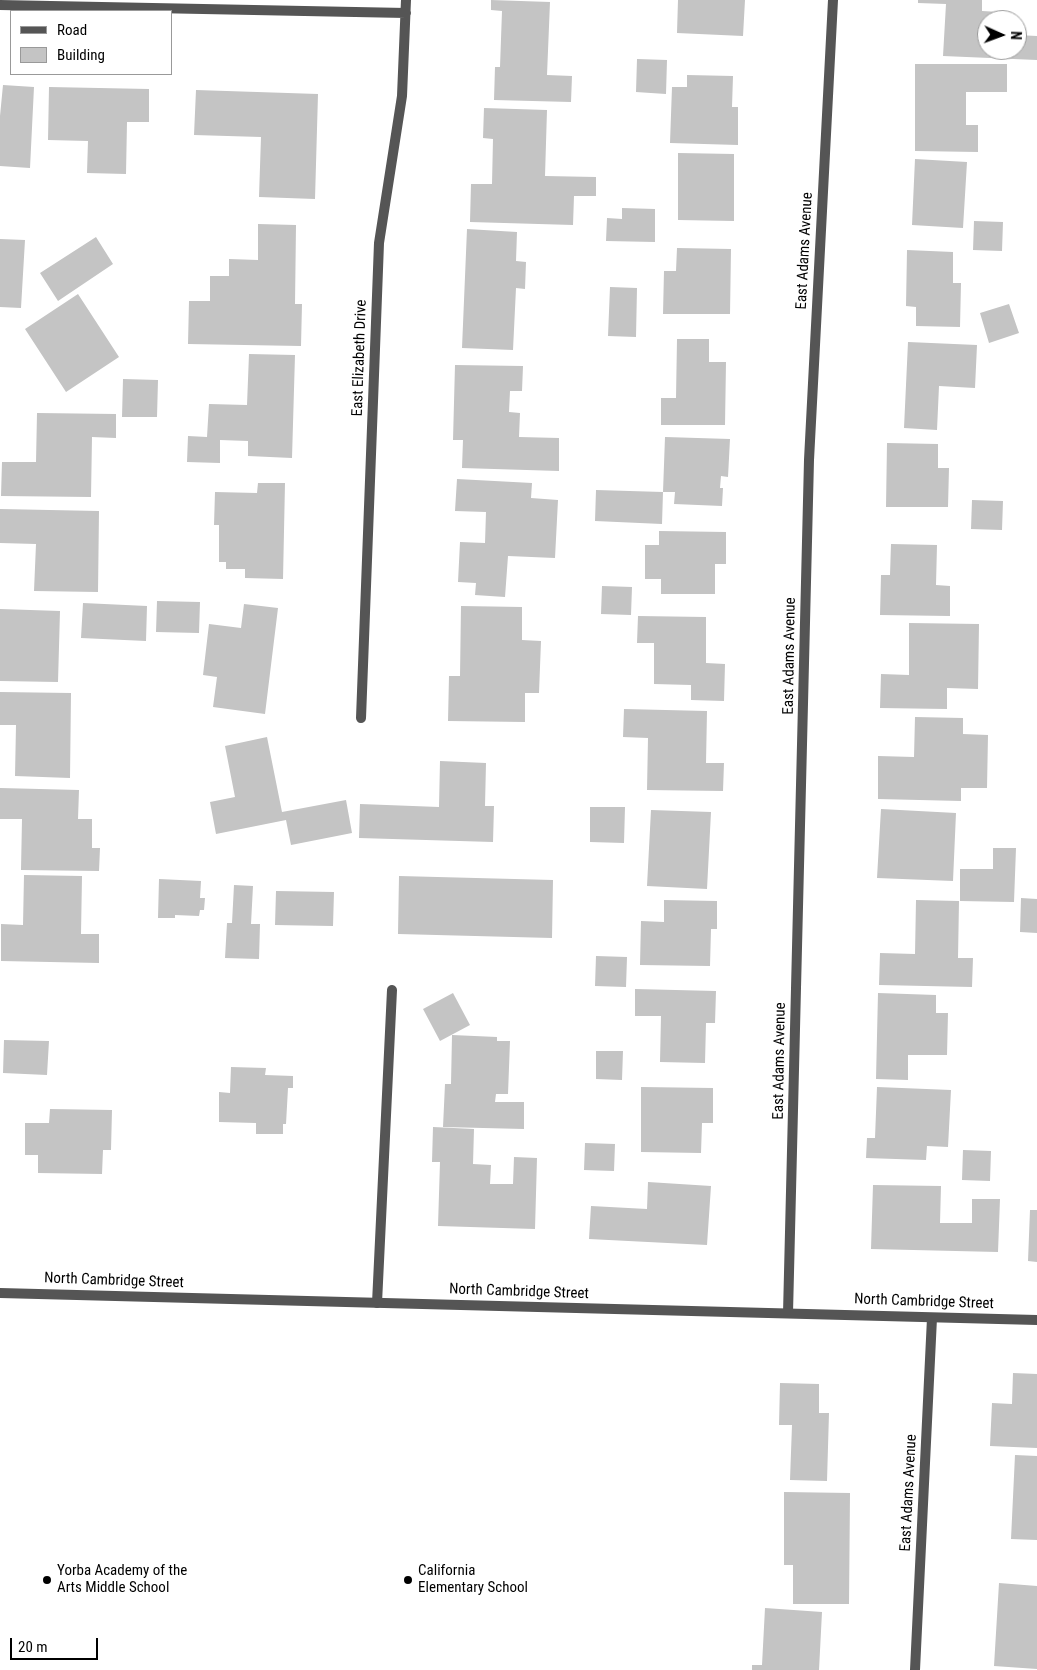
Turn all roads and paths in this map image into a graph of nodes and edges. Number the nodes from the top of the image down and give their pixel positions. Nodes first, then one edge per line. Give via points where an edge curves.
1 (406, 0) edge
2 (833, 0) edge
3 (0, 5) edge
4 (406, 13) junction
5 (361, 718) dead end
6 (392, 990) dead end
7 (0, 1293) edge
8 (377, 1303) junction
9 (788, 1313) junction
10 (932, 1318) junction
11 (1037, 1320) edge
12 (915, 1670) edge

1 - 4 street, East Elizabeth Drive
2 - 9 street, East Adams Avenue via 809,460
3 - 4 street
4 - 5 street, East Elizabeth Drive via 402,96 379,243
6 - 8 street
7 - 8 street, North Cambridge Street
8 - 9 street, North Cambridge Street
9 - 10 street, North Cambridge Street
10 - 11 street, North Cambridge Street
10 - 12 street, East Adams Avenue

